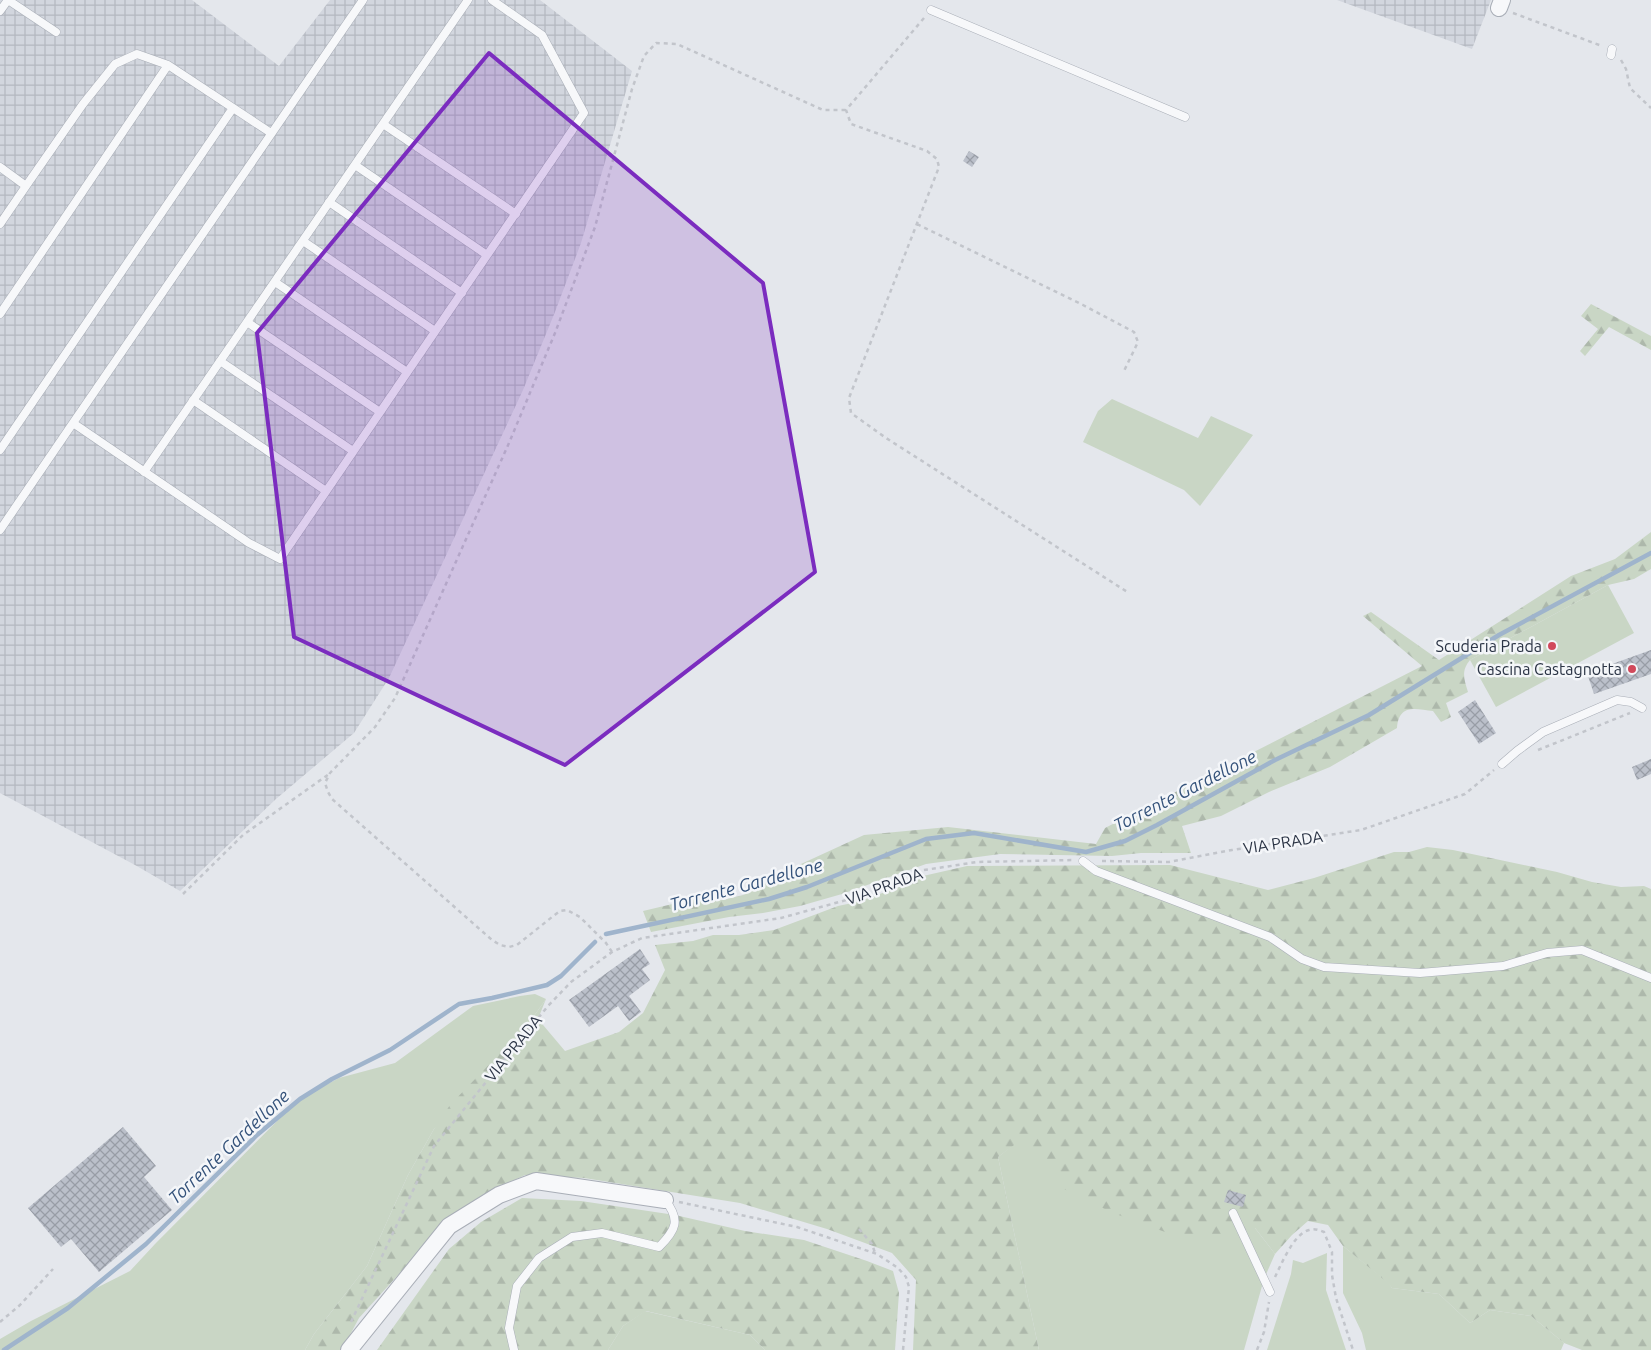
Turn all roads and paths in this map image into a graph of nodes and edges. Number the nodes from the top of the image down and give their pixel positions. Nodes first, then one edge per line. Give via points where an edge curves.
1 (8, 0) edge
2 (363, 0) edge
3 (468, 0) edge
4 (492, 0) edge
5 (1500, 7) edge
6 (931, 10) joint
7 (0, 11) edge
8 (56, 32) dead end
9 (168, 66) junction
10 (233, 108) junction
11 (1651, 108) edge
12 (846, 110) junction
13 (1185, 117) dead end
14 (382, 124) junction
15 (271, 133) junction
16 (355, 165) junction
17 (0, 167) edge
18 (26, 186) junction
19 (329, 202) junction
20 (516, 214) junction
21 (0, 224) edge
22 (917, 224) junction
23 (303, 241) junction
24 (487, 255) junction
25 (274, 282) junction
26 (462, 293) junction
27 (0, 314) edge
28 (247, 322) junction
29 (435, 331) junction
30 (220, 361) junction
31 (408, 372) junction
32 (1123, 373) dead end
33 (193, 400) junction
34 (380, 412) junction
35 (74, 423) junction
36 (0, 450) edge
37 (354, 451) junction
38 (144, 472) junction
39 (326, 491) junction
40 (0, 530) edge
41 (1129, 594) dead end
42 (1642, 708) joint
43 (1535, 751) dead end
44 (1502, 764) joint
45 (330, 773) junction
46 (1083, 861) junction
47 (183, 894) dead end
48 (612, 952) junction
49 (1651, 978) edge
50 (665, 1200) joint
51 (693, 1205) dead end
52 (1233, 1213) dead end
53 (859, 1229) dead end
54 (1295, 1240) dead end
55 (875, 1253) junction
56 (53, 1269) dead end
57 (1270, 1292) dead end
58 (0, 1322) edge
59 (350, 1324) dead end
60 (349, 1350) edge
61 (514, 1350) edge
62 (903, 1350) edge
63 (1353, 1350) edge

1 - 7 lane
1 - 8 lane
2 - 15 lane
3 - 14 lane
4 - 20 lane via 542,35 584,113
5 - 11 path via 1612,52 1617,51 1626,69 1630,88
6 - 12 path
6 - 13 lane
9 - 10 lane
9 - 18 lane via 137,54 115,64
9 - 27 lane
10 - 15 lane
10 - 36 lane
12 - 22 path via 851,124 927,151 937,159 939,167
12 - 45 path via 823,110 677,44 656,43 644,56 595,227 505,452 395,698 376,727
14 - 16 lane
14 - 20 lane
15 - 35 lane
16 - 19 lane
16 - 24 lane
17 - 18 lane
18 - 21 lane
19 - 23 lane
19 - 26 lane
20 - 24 lane
22 - 32 path via 1134,332 1138,342
22 - 41 path via 849,398 851,413 894,444
23 - 25 lane
23 - 29 lane
24 - 26 lane
25 - 28 lane
25 - 31 lane
26 - 29 lane
28 - 30 lane
28 - 34 lane
29 - 31 lane
30 - 33 lane
30 - 37 lane
31 - 34 lane
33 - 38 lane
33 - 39 lane
34 - 37 lane
35 - 38 lane
35 - 40 lane
37 - 39 lane
38 - 39 lane via 249,543 280,559
42 - 43 path
42 - 44 lane via 1618,700 1543,732
44 - 46 path, VIA PRADA via 1465,794 1361,830 1170,862
45 - 47 path via 243,836
45 - 48 path via 325,783 332,800 492,940 509,947 517,945 560,911 567,910 580,917
46 - 48 path, VIA PRADA via 978,862 918,871 868,894 781,918 642,938
46 - 49 lane via 1096,871 1270,937 1302,959 1324,967 1420,973 1503,966 1546,953 1582,950
48 - 59 path, VIA PRADA via 570,982 434,1146
50 - 60 street via 536,1181 499,1195 449,1226
50 - 61 lane via 676,1224 659,1247 602,1233 572,1238 539,1258 517,1286 509,1328
51 - 55 path via 797,1227
52 - 57 lane
53 - 55 path
54 - 63 path via 1307,1230 1324,1232 1332,1252 1336,1298
55 - 62 path via 898,1268 909,1287
56 - 58 path

